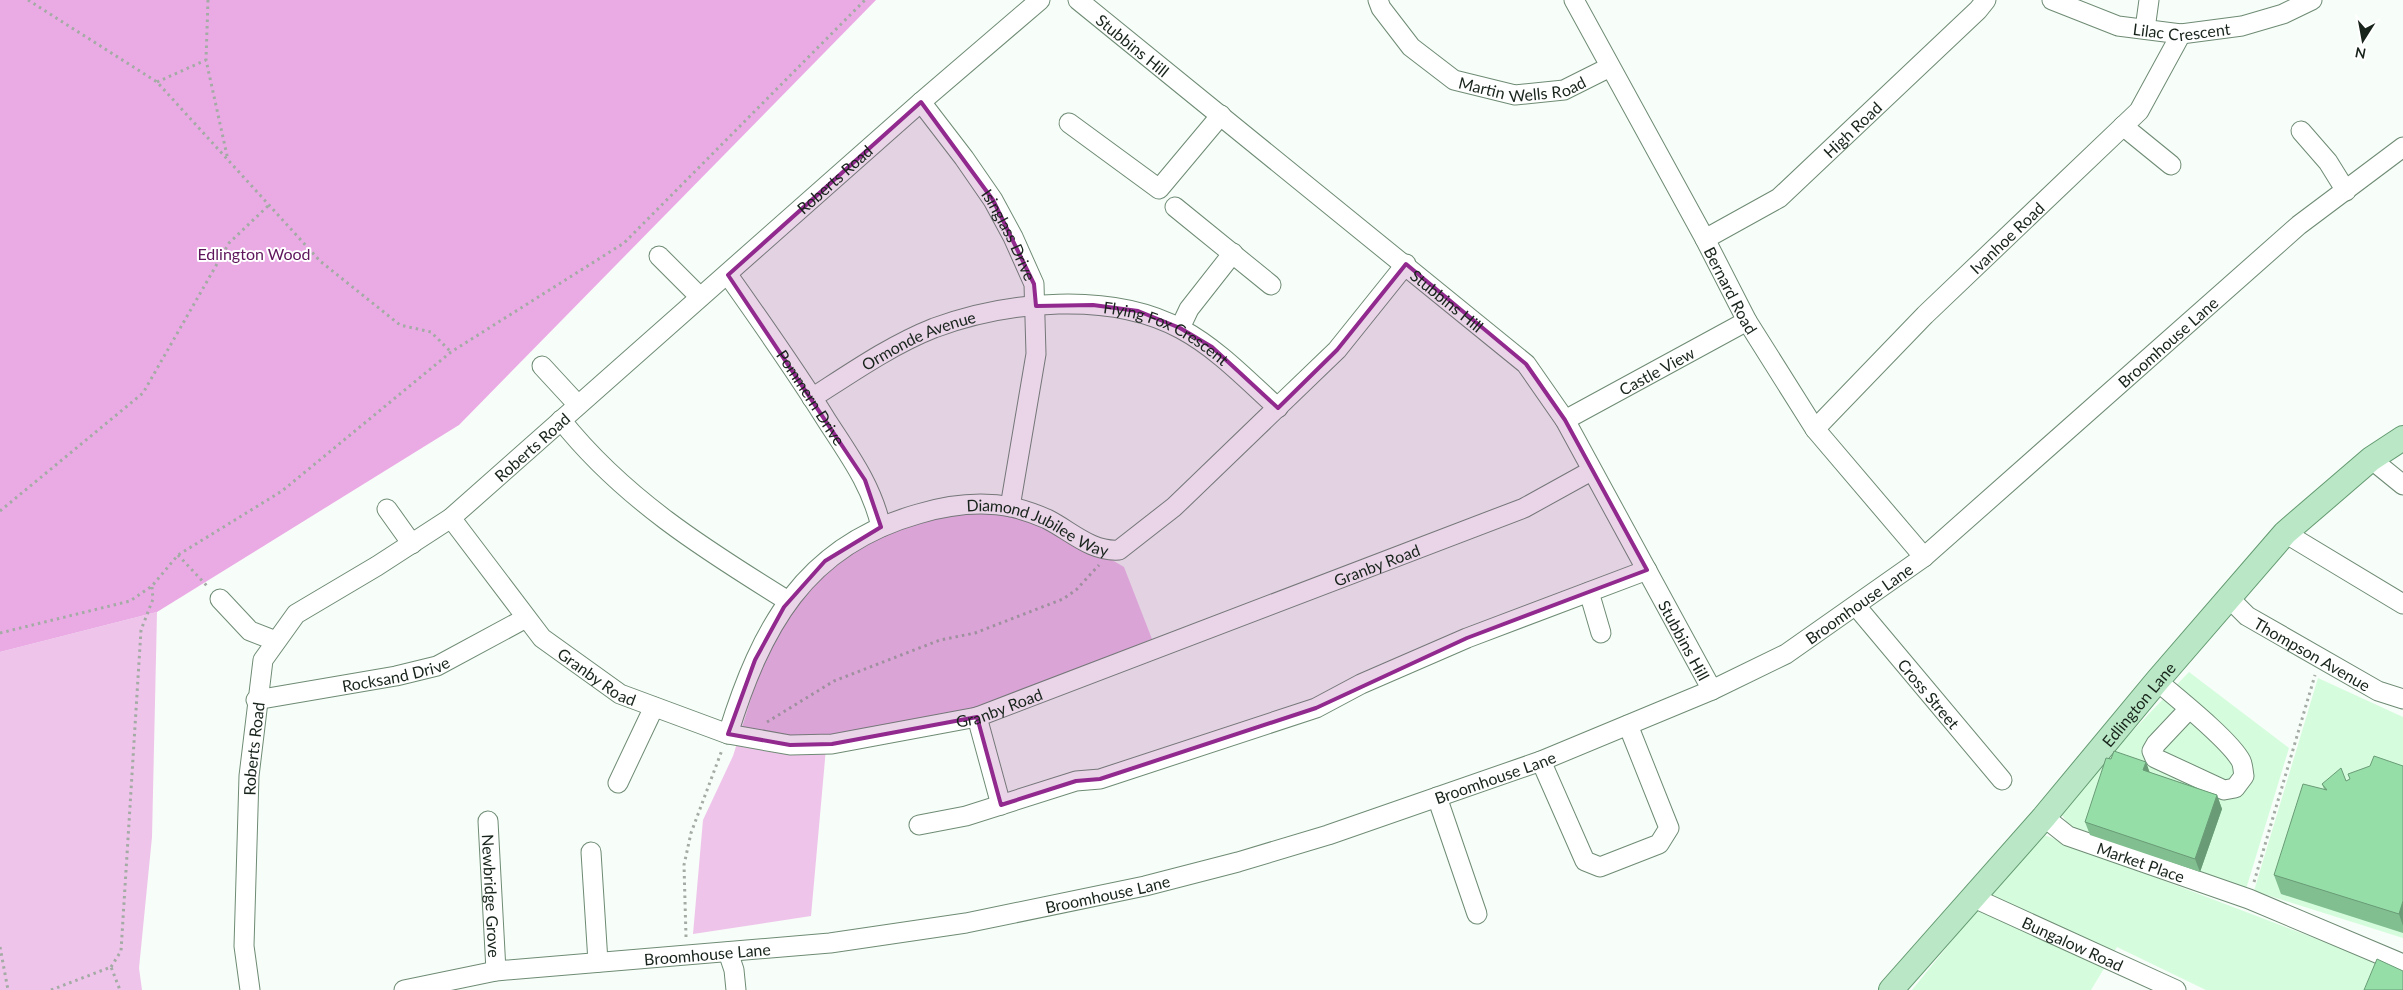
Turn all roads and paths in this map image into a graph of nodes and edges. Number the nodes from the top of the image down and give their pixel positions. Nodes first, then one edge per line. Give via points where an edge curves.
1 (28, 0) edge
2 (208, 0) edge
3 (865, 0) edge
4 (1040, 0) edge
5 (1078, 0) edge
6 (1378, 0) edge
7 (1574, 0) edge
8 (1986, 0) edge
9 (2052, 0) edge
10 (2149, 0) edge
11 (2312, 0) edge
12 (1020, 6) edge
13 (2145, 29) junction
14 (2180, 34) junction
15 (206, 60) junction
16 (1610, 67) junction
17 (157, 82) junction
18 (921, 102) junction
19 (1221, 115) junction
20 (1069, 123) dead end
21 (2123, 126) junction
22 (2301, 131) dead end
23 (2403, 148) edge
24 (228, 160) junction
25 (2171, 165) dead end
26 (2346, 190) junction
27 (269, 205) junction
28 (1175, 207) dead end
29 (1705, 239) junction
30 (1233, 253) junction
31 (659, 256) dead end
32 (1406, 264) junction
33 (728, 274) junction
34 (1271, 284) dead end
35 (700, 297) junction
36 (1036, 306) junction
37 (1747, 321) junction
38 (1180, 328) junction
39 (451, 352) junction
40 (542, 366) dead end
41 (812, 398) junction
42 (578, 405) junction
43 (1278, 408) junction
44 (561, 420) junction
45 (1565, 420) junction
46 (1815, 428) junction
47 (2403, 438) edge
48 (2372, 459) junction
49 (1591, 471) junction
50 (2403, 485) edge
51 (1010, 507) junction
52 (387, 509) dead end
53 (0, 510) edge
54 (451, 518) junction
55 (881, 527) junction
56 (2286, 533) junction
57 (412, 544) junction
58 (1109, 551) junction
59 (178, 555) junction
60 (1924, 557) junction
61 (1647, 570) junction
62 (152, 586) junction
63 (1589, 592) junction
64 (2229, 598) junction
65 (220, 599) joint
66 (788, 600) junction
67 (2403, 604) edge
68 (1856, 606) junction
69 (526, 618) junction
70 (0, 633) edge
71 (1601, 633) dead end
72 (276, 641) junction
73 (2320, 658) junction
74 (2157, 680) junction
75 (1712, 690) junction
76 (2403, 699) edge
77 (256, 700) junction
78 (654, 707) junction
79 (2189, 709) junction
80 (977, 717) junction
81 (1628, 725) junction
82 (728, 734) junction
83 (750, 739) junction
84 (1541, 761) junction
85 (2002, 780) dead end
86 (618, 783) dead end
87 (1437, 797) junction
88 (1001, 805) junction
89 (2044, 817) junction
90 (488, 821) dead end
91 (919, 825) dead end
92 (591, 852) dead end
93 (1972, 897) junction
94 (2245, 898) junction
95 (1477, 914) dead end
96 (0, 947) edge
97 (728, 952) junction
98 (687, 955) junction
99 (598, 962) junction
100 (2403, 964) edge
101 (111, 967) junction
102 (496, 971) junction
103 (8, 990) edge
104 (51, 990) edge
105 (120, 990) edge
106 (250, 990) edge
107 (404, 990) edge
108 (736, 990) edge
109 (1891, 990) edge
110 (2176, 990) edge

1 - 17 path
2 - 15 path
3 - 39 path via 624,242
4 - 12 street, Roberts Road
5 - 19 street, Stubbins Hill
6 - 16 street, Martin Wells Road via 1411,47 1454,80 1525,94 1564,90
7 - 16 street, Bernard Road
8 - 29 street, High Road via 1780,198
9 - 13 street, Lilac Crescent via 2118,26
10 - 13 street
11 - 14 street, Lilac Crescent via 2283,14 2242,26
12 - 18 street, Roberts Road
13 - 14 street, Lilac Crescent
14 - 21 street, Ivanhoe Road via 2139,111
15 - 17 path
15 - 24 path
16 - 29 street, Bernard Road
17 - 24 path
18 - 33 street, Roberts Road
18 - 36 street, Isinglass Drive via 997,207 1034,284
19 - 20 street via 1159,189
19 - 32 street, Stubbins Hill
21 - 25 street
21 - 46 street, Ivanhoe Road
22 - 26 street via 2328,162
23 - 26 street, Broomhouse Lane
24 - 27 path
26 - 60 street, Broomhouse Lane via 2299,225
27 - 39 path via 327,267 400,325 431,332
27 - 53 path via 229,243 143,393
28 - 30 street
29 - 37 street, Bernard Road
30 - 34 street
30 - 38 street via 1190,309
31 - 35 street
32 - 43 street, Diamond Jubilee Way via 1338,350
32 - 45 street, Stubbins Hill via 1526,364
33 - 35 street, Roberts Road
33 - 41 street, Pommern Drive
35 - 42 street, Roberts Road
36 - 38 street, Flying Fox Crescent via 1093,304 1138,311
36 - 41 street, Ormonde Avenue via 997,312 933,329 887,352
36 - 51 street, Isinglass Drive via 1034,371
37 - 45 street, Castle View
37 - 46 street, Bernard Road
38 - 43 street, Flying Fox Crescent via 1212,347
39 - 59 path via 282,491
40 - 42 street
41 - 55 street, Pommern Drive via 865,480
42 - 44 street, Roberts Road
43 - 58 street, Diamond Jubilee Way via 1174,508 1128,545
44 - 54 street, Roberts Road
44 - 66 street via 592,457 659,516 710,553
45 - 49 street, Stubbins Hill
46 - 60 street, Bernard Road
47 - 48 main road, Edlington Lane
48 - 50 street
48 - 56 main road, Edlington Lane
49 - 61 street, Stubbins Hill
49 - 80 street, Granby Road via 1524,508
51 - 55 street, Diamond Jubilee Way via 973,504 949,507
51 - 58 street, Diamond Jubilee Way via 1034,513
52 - 57 street
54 - 57 street, Roberts Road
54 - 69 street, Granby Road
55 - 66 street, Diamond Jubilee Way via 853,541 825,561
56 - 64 main road, Edlington Lane
56 - 67 street
57 - 72 street, Roberts Road via 296,614
58 - 83 path via 1082,583 1063,599 975,633 940,640 834,681 755,729
59 - 62 path
59 - 65 path
60 - 68 street, Broomhouse Lane
61 - 63 street
61 - 75 street, Stubbins Hill
62 - 70 path via 130,601
62 - 101 path via 153,599 141,630 121,951
63 - 71 street
63 - 88 street via 1467,638 1361,684 1316,708 1100,779 1076,781
64 - 73 street, Thompson Avenue via 2247,616
64 - 74 main road, Edlington Lane
65 - 72 street via 250,631
66 - 82 street, Diamond Jubilee Way via 755,660
68 - 75 street, Broomhouse Lane via 1786,654
68 - 85 street, Cross Street
69 - 77 street, Rocksand Drive via 438,666
69 - 78 street, Granby Road via 542,638 620,694
72 - 77 street, Roberts Road via 263,660
73 - 76 street, Thompson Avenue via 2378,691
73 - 94 path
74 - 79 street
74 - 89 main road, Edlington Lane
75 - 81 street, Broomhouse Lane
77 - 106 street, Roberts Road via 249,776 244,946
78 - 82 street, Granby Road
78 - 86 street
79 - 79 street via 2241,761 2244,776 2235,788 2224,790 2155,758 2152,751 2156,744
80 - 83 street, Granby Road via 832,744 790,745
80 - 88 street
81 - 84 street, Broomhouse Lane
81 - 84 street via 1670,828 1659,844 1600,867 1585,860
82 - 83 street, Granby Road
82 - 98 path via 691,833 684,865
84 - 87 street, Broomhouse Lane
87 - 95 street
87 - 97 street, Broomhouse Lane via 1274,851 1145,886 966,923
88 - 91 street
89 - 93 main road, Edlington Lane
89 - 94 street, Market Place via 2068,836
90 - 102 street, Newbridge Grove
92 - 99 street
93 - 109 main road, Edlington Lane
93 - 110 street, Bungalow Road
94 - 100 street, Market Place
96 - 103 path
97 - 98 street, Broomhouse Lane
97 - 108 street
98 - 99 street, Broomhouse Lane
99 - 102 street, Broomhouse Lane
101 - 104 path
101 - 105 path
102 - 107 street, Broomhouse Lane

